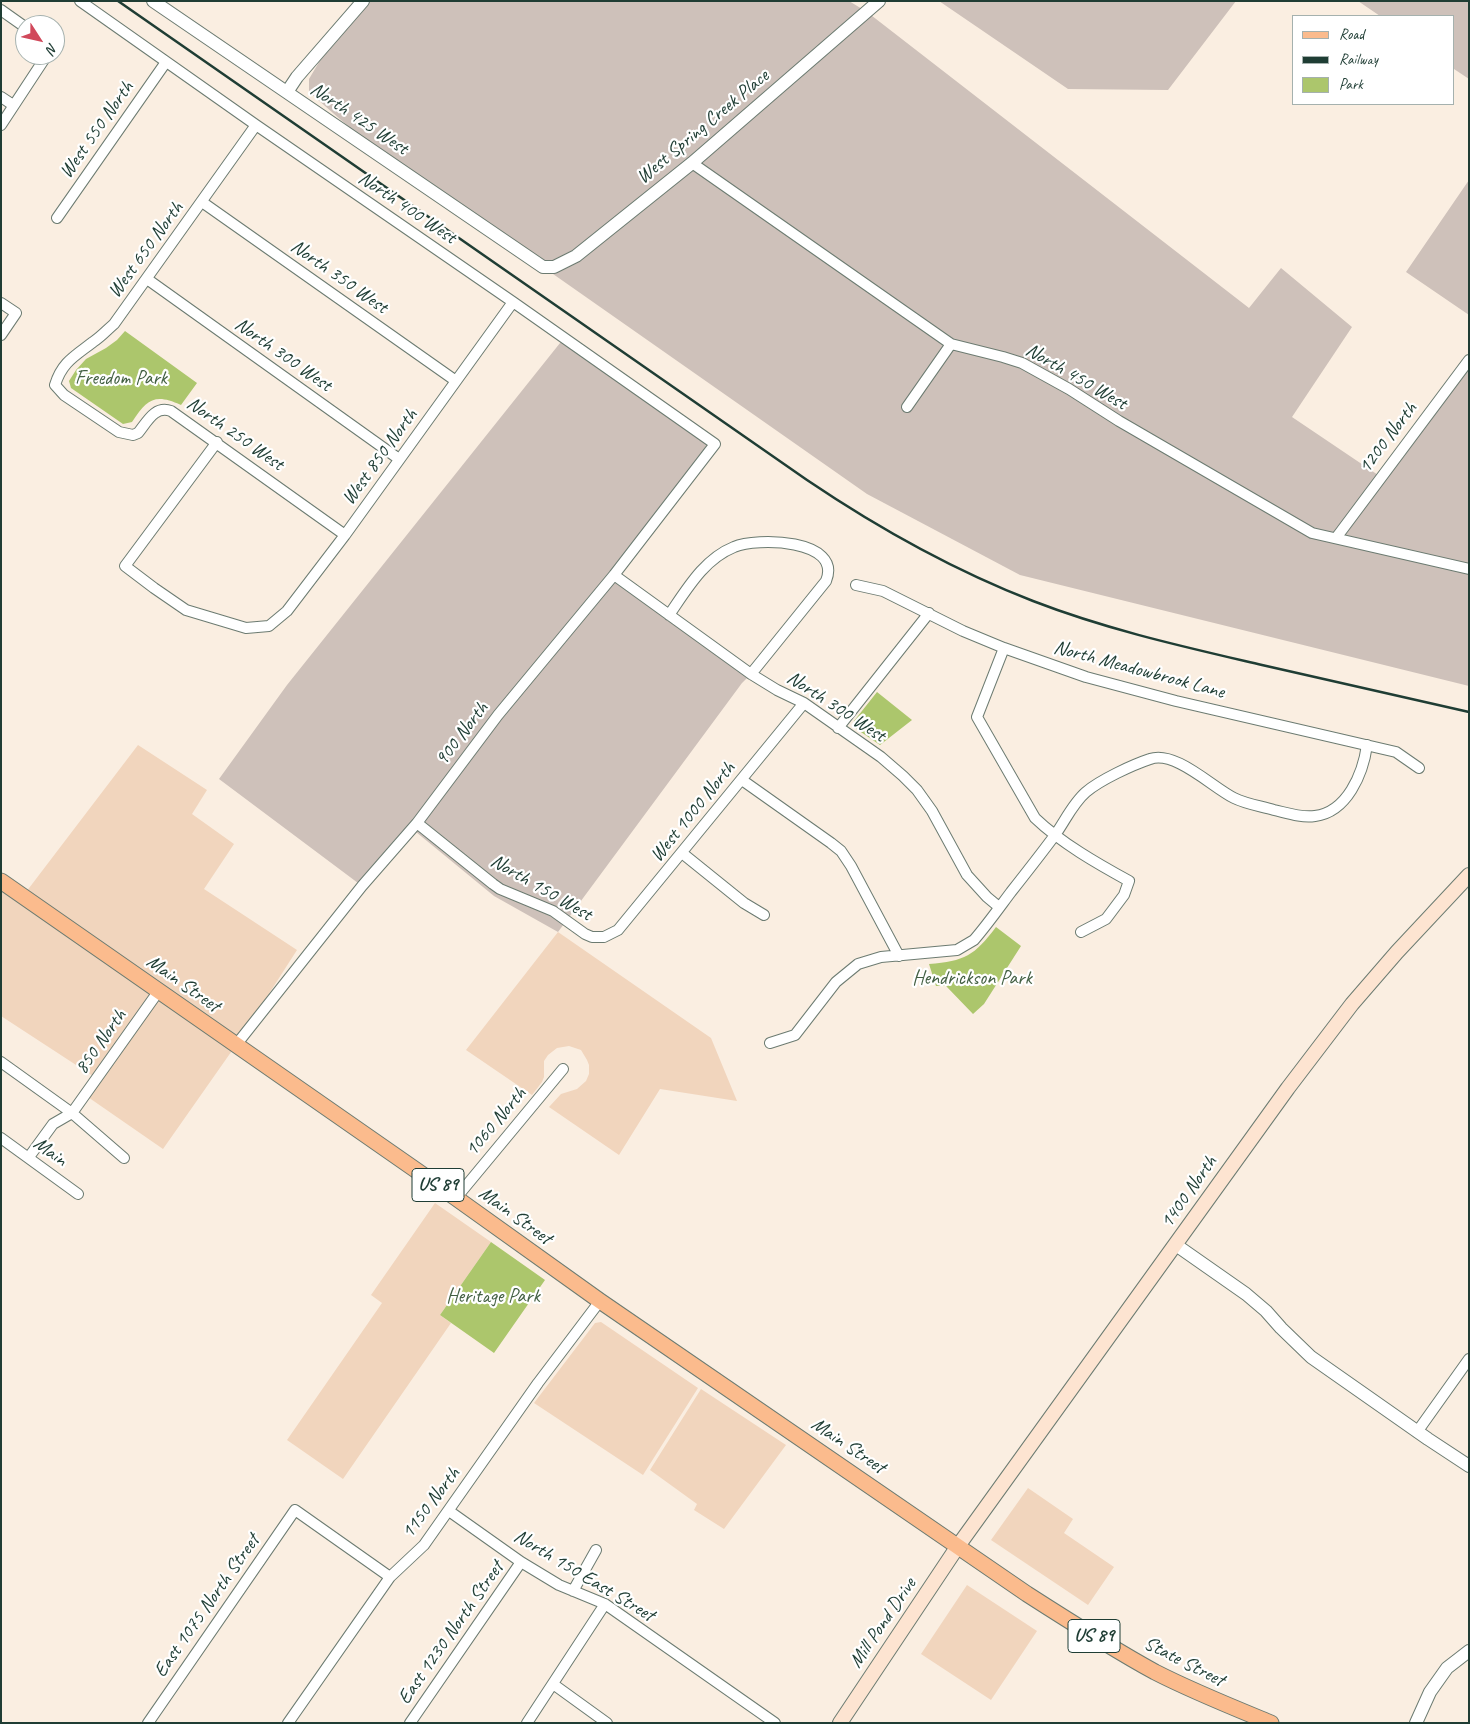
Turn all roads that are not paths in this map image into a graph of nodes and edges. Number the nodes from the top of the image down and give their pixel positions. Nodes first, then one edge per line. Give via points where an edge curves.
1 (80, 1) edge
2 (153, 1) edge
3 (363, 1) edge
4 (879, 1) edge
5 (1, 10) edge
6 (15, 20) edge
7 (166, 62) junction
8 (39, 65) edge
9 (287, 92) junction
10 (1, 97) edge
11 (13, 105) junction
12 (1, 125) edge
13 (256, 125) junction
14 (692, 163) junction
15 (202, 202) junction
16 (57, 218) dead end
17 (543, 267) joint
18 (147, 279) junction
19 (512, 302) junction
20 (1, 303) edge
21 (1, 335) edge
22 (951, 344) junction
23 (1469, 360) edge
24 (456, 381) junction
25 (55, 385) joint
26 (907, 407) dead end
27 (217, 442) junction
28 (716, 444) joint
29 (399, 459) junction
30 (346, 535) junction
31 (1336, 538) junction
32 (1469, 569) edge
33 (614, 575) junction
34 (856, 585) dead end
35 (929, 613) junction
36 (669, 615) junction
37 (1004, 648) junction
38 (751, 674) junction
39 (804, 703) junction
40 (838, 728) junction
41 (1367, 745) junction
42 (1419, 768) dead end
43 (742, 780) junction
44 (416, 823) junction
45 (1055, 835) junction
46 (682, 853) junction
47 (1469, 875) edge
48 (1, 881) edge
49 (1000, 907) junction
50 (764, 915) dead end
51 (1081, 932) dead end
52 (604, 937) joint
53 (898, 956) junction
54 (158, 992) junction
55 (770, 1043) dead end
56 (236, 1045) junction
57 (1, 1062) edge
58 (563, 1069) dead end
59 (72, 1113) junction
60 (1, 1138) edge
61 (29, 1157) junction
62 (124, 1158) dead end
63 (78, 1194) dead end
64 (456, 1198) junction
65 (1176, 1245) junction
66 (600, 1301) junction
67 (1469, 1360) edge
68 (1417, 1432) junction
69 (1469, 1466) edge
70 (449, 1511) junction
71 (958, 1546) junction
72 (596, 1550) dead end
73 (521, 1562) junction
74 (390, 1577) junction
75 (573, 1591) junction
76 (605, 1604) junction
77 (1469, 1651) edge
78 (553, 1684) junction
79 (148, 1723) edge
80 (288, 1723) edge
81 (410, 1723) edge
82 (527, 1723) edge
83 (607, 1723) edge
84 (775, 1723) edge
85 (840, 1723) edge
86 (1271, 1723) edge
87 (1416, 1723) edge

1 - 7 street, North 400 West
2 - 9 street, North 425 West
3 - 9 street
4 - 14 street, West Spring Creek Place
5 - 6 street
7 - 13 street, North 400 West
7 - 16 street, West 550 North
8 - 11 street
9 - 17 street, North 425 West
10 - 11 street
11 - 12 street
13 - 15 street, West 650 North
13 - 19 street, North 400 West
14 - 17 street, West Spring Creek Place via 576,256 554,267
14 - 22 street, North 450 West
15 - 18 street, West 650 North
15 - 24 street, North 350 West
18 - 25 street, West 650 North via 114,324 71,358 59,373
18 - 29 street, North 300 West
19 - 24 street, West 850 North
19 - 28 street, North 400 West
20 - 21 street via 16,314
22 - 26 street
22 - 31 street, North 450 West via 1022,363 1312,533
23 - 31 street, 1200 North
24 - 29 street, West 850 North
25 - 27 street, North 250 West via 64,395 119,432 138,433 155,412 165,408
27 - 30 street, North 250 West
27 - 30 street, West 850 North via 125,566 154,588 186,610 246,628 269,626 287,611
28 - 33 street, 900 North
29 - 30 street, West 850 North
31 - 32 street, North 450 West
33 - 36 street, North 300 West
33 - 44 street, 900 North via 498,715
34 - 35 street, North Meadowbrook Lane via 883,591
35 - 37 street, North Meadowbrook Lane
35 - 40 street
36 - 38 street, North 300 West
36 - 38 street via 701,570 734,546 751,542 791,544 804,546 821,556 829,570 826,581
37 - 41 street, North Meadowbrook Lane via 1103,682
37 - 45 street via 977,717 1035,818
38 - 39 street, North 300 West
39 - 40 street, North 300 West
39 - 43 street, West 1000 North
40 - 49 street, North 300 West via 881,757 917,790 967,875
41 - 42 street, North Meadowbrook Lane via 1396,752
41 - 45 street via 1359,777 1336,808 1326,813 1300,816 1250,804 1179,763 1158,757 1084,793
43 - 46 street, West 1000 North
43 - 53 street via 841,851
44 - 52 street, North 150 West via 500,889 553,911 585,934
44 - 56 street, 900 North
45 - 49 street
45 - 51 street via 1129,881 1124,895 1106,918
46 - 50 street
46 - 52 street, West 1000 North via 618,930
47 - 65 main road, 1400 North via 1352,1004
48 - 54 main road, Main Street / US 89
49 - 53 street via 974,940 956,950
53 - 55 street via 858,964 836,982 795,1035
54 - 56 main road, Main Street / US 89
54 - 59 street, 850 North
56 - 64 main road, Main Street / US 89
57 - 59 street
58 - 64 street, 1060 North
59 - 61 street, 850 North via 54,1124
59 - 62 street
60 - 61 street, Main
61 - 63 street, Main
64 - 66 main road, Main Street / US 89
65 - 68 street via 1260,1306 1311,1357
65 - 71 main road, 1400 North
66 - 70 street, 1150 North
66 - 71 main road, Main Street / US 89
67 - 68 street
68 - 69 street
70 - 73 street, North 150 East Street
70 - 74 street, 1150 North via 424,1545
71 - 85 main road, Mill Pond Drive
71 - 86 main road, State Street / US 89 via 1095,1637 1156,1672
72 - 75 street
73 - 75 street, North 150 East Street
73 - 81 street, East 1230 North Street
74 - 79 street, East 1075 North Street via 295,1510
74 - 80 street, 1150 North
75 - 76 street, North 150 East Street
76 - 78 street
76 - 84 street, North 150 East Street
77 - 87 street via 1447,1668 1430,1692
78 - 82 street
78 - 83 street

